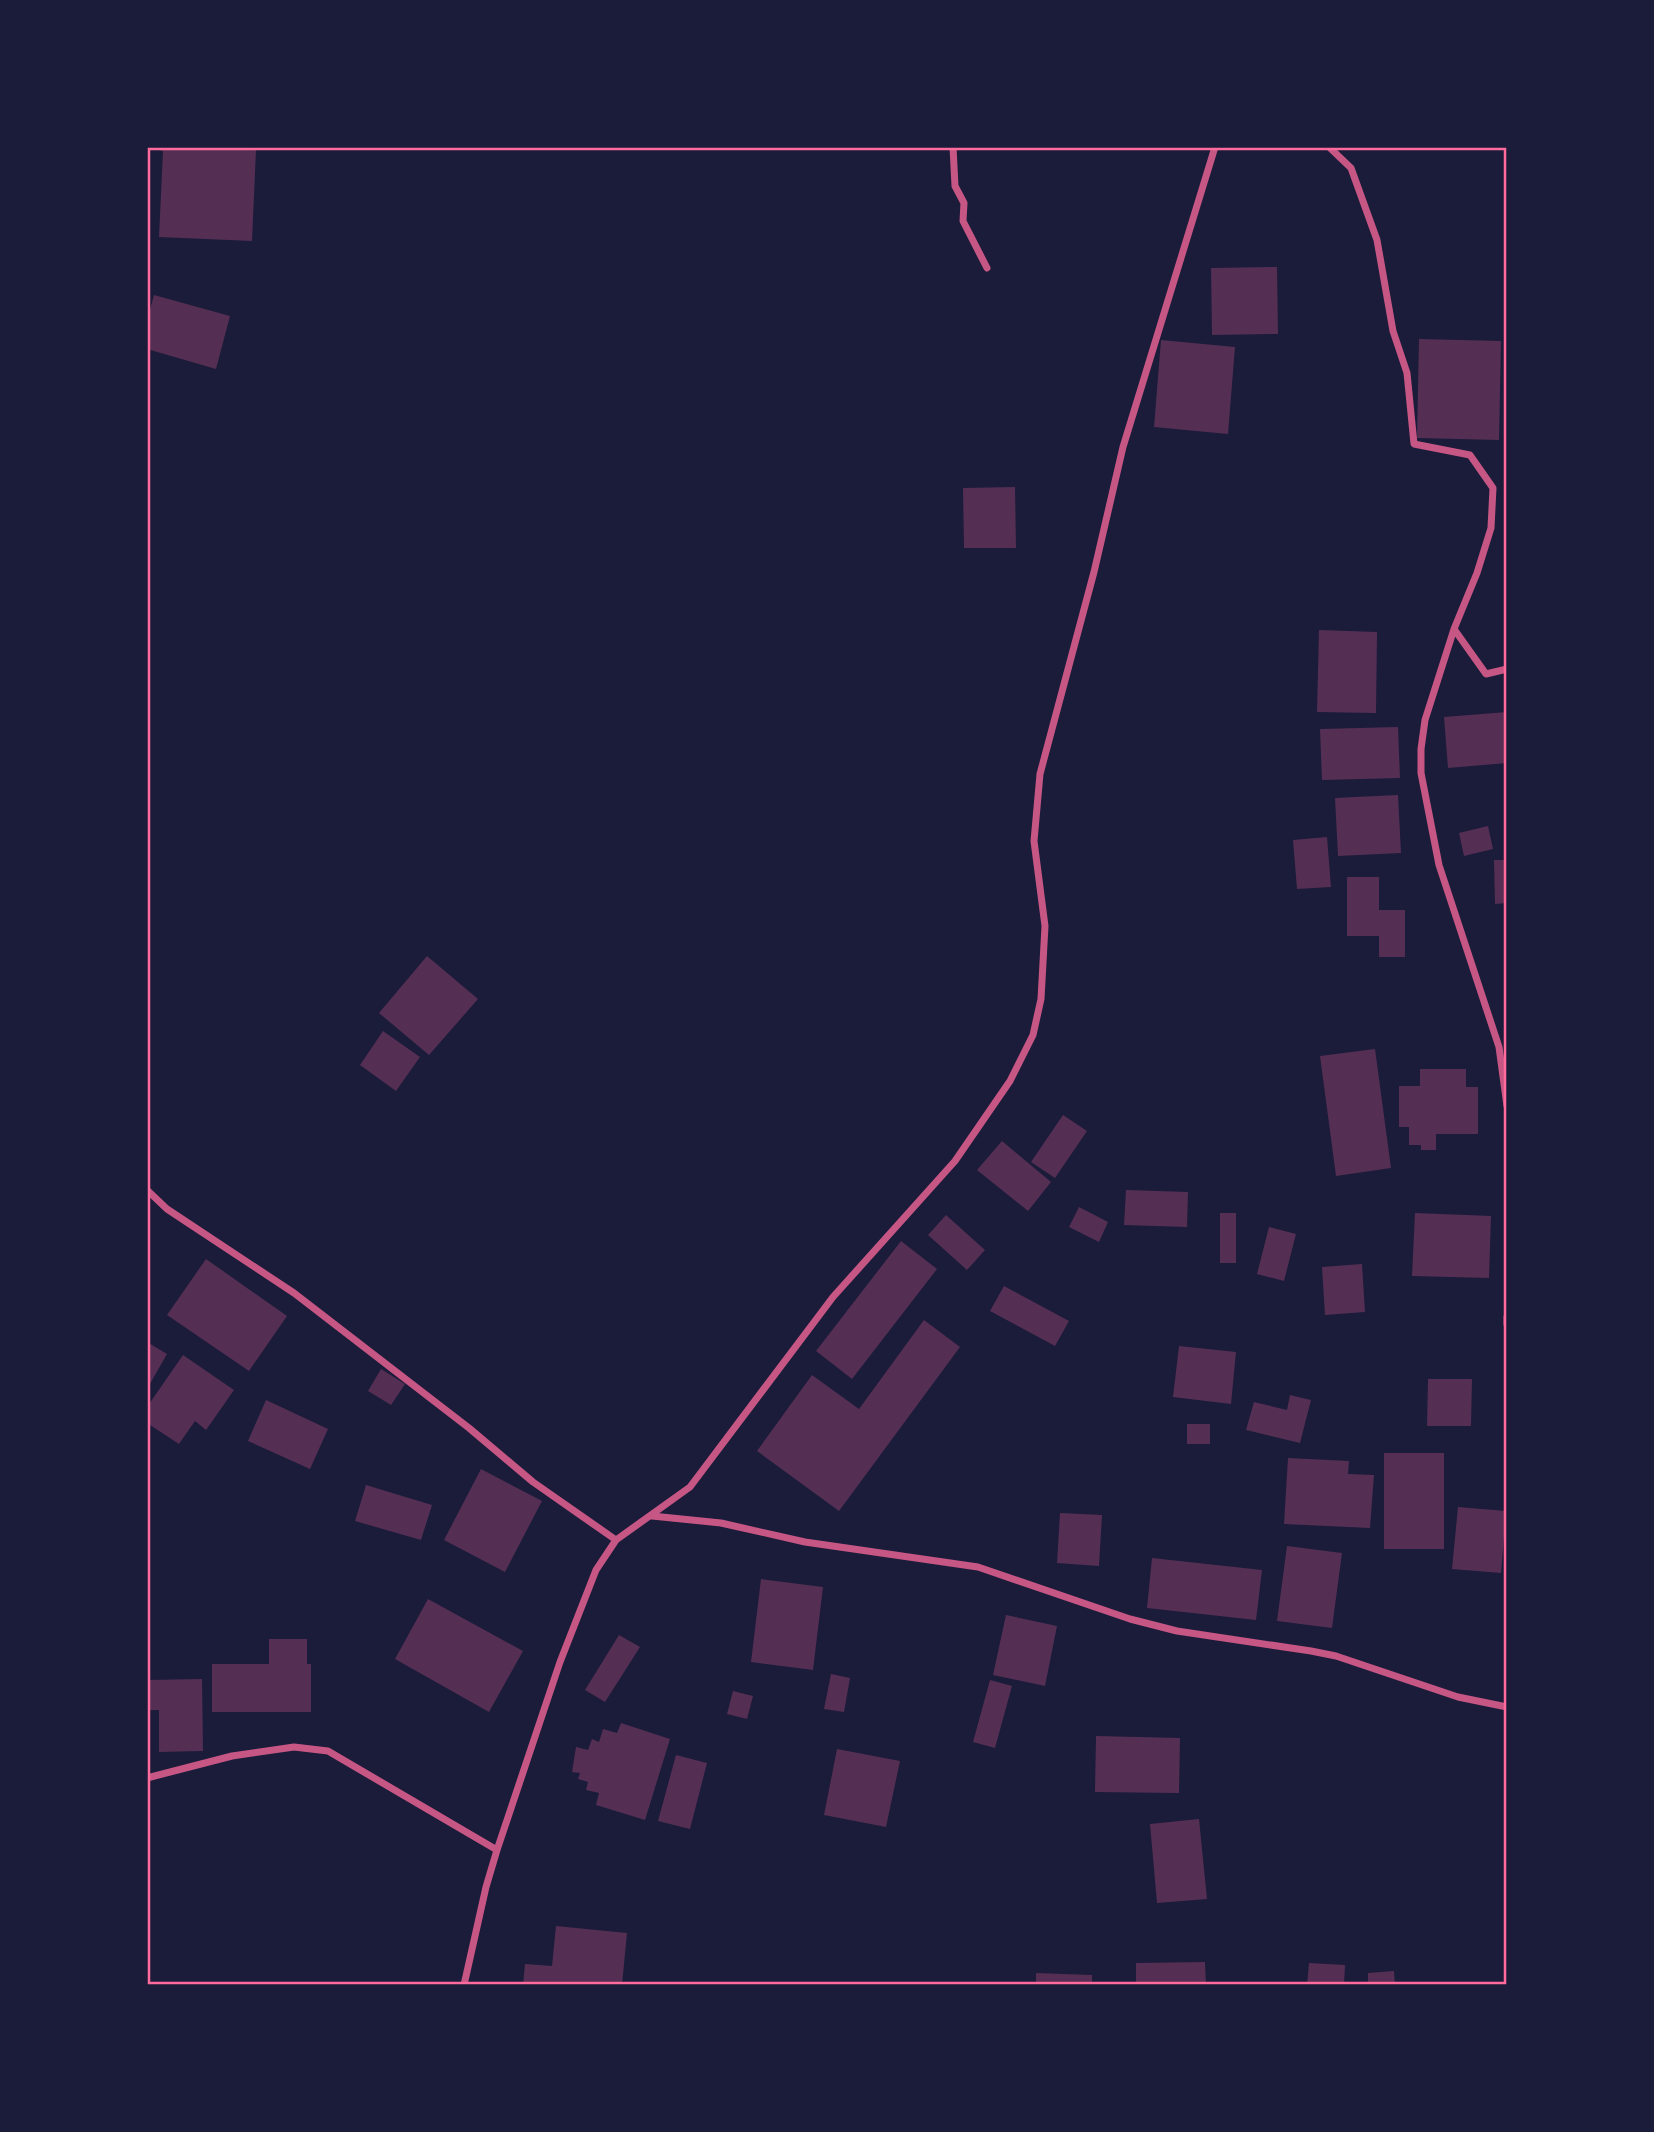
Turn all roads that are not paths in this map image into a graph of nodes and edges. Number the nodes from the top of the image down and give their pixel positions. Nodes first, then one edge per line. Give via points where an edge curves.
1 (953, 147) edge
2 (1215, 147) edge
3 (1329, 147) edge
4 (986, 268) dead end
5 (1454, 628) junction
6 (1507, 669) edge
7 (1507, 1106) edge
8 (147, 1190) edge
9 (1507, 1317) edge
10 (1507, 1324) edge
11 (652, 1516) junction
12 (616, 1540) junction
13 (1507, 1707) edge
14 (147, 1778) edge
15 (497, 1850) junction
16 (464, 1985) edge

1 - 4 street via 963,221
2 - 11 street via 1123,447 1040,774 1034,841 1045,926 1041,999 1033,1035 1010,1081 955,1161 833,1297 690,1487
3 - 5 street via 1351,168 1377,240 1393,331 1407,373 1414,444 1470,455 1493,488 1491,528
5 - 6 street via 1486,674
5 - 7 street via 1425,720 1421,773 1439,865 1494,1029
8 - 12 street via 167,1209 294,1293 533,1482
9 - 10 street
11 - 12 street
11 - 13 street via 721,1523 805,1542 978,1567 1130,1619 1177,1631 1311,1651 1458,1697
12 - 15 street via 596,1570 560,1662
14 - 15 street via 244,1754 294,1747 328,1751
15 - 16 street

